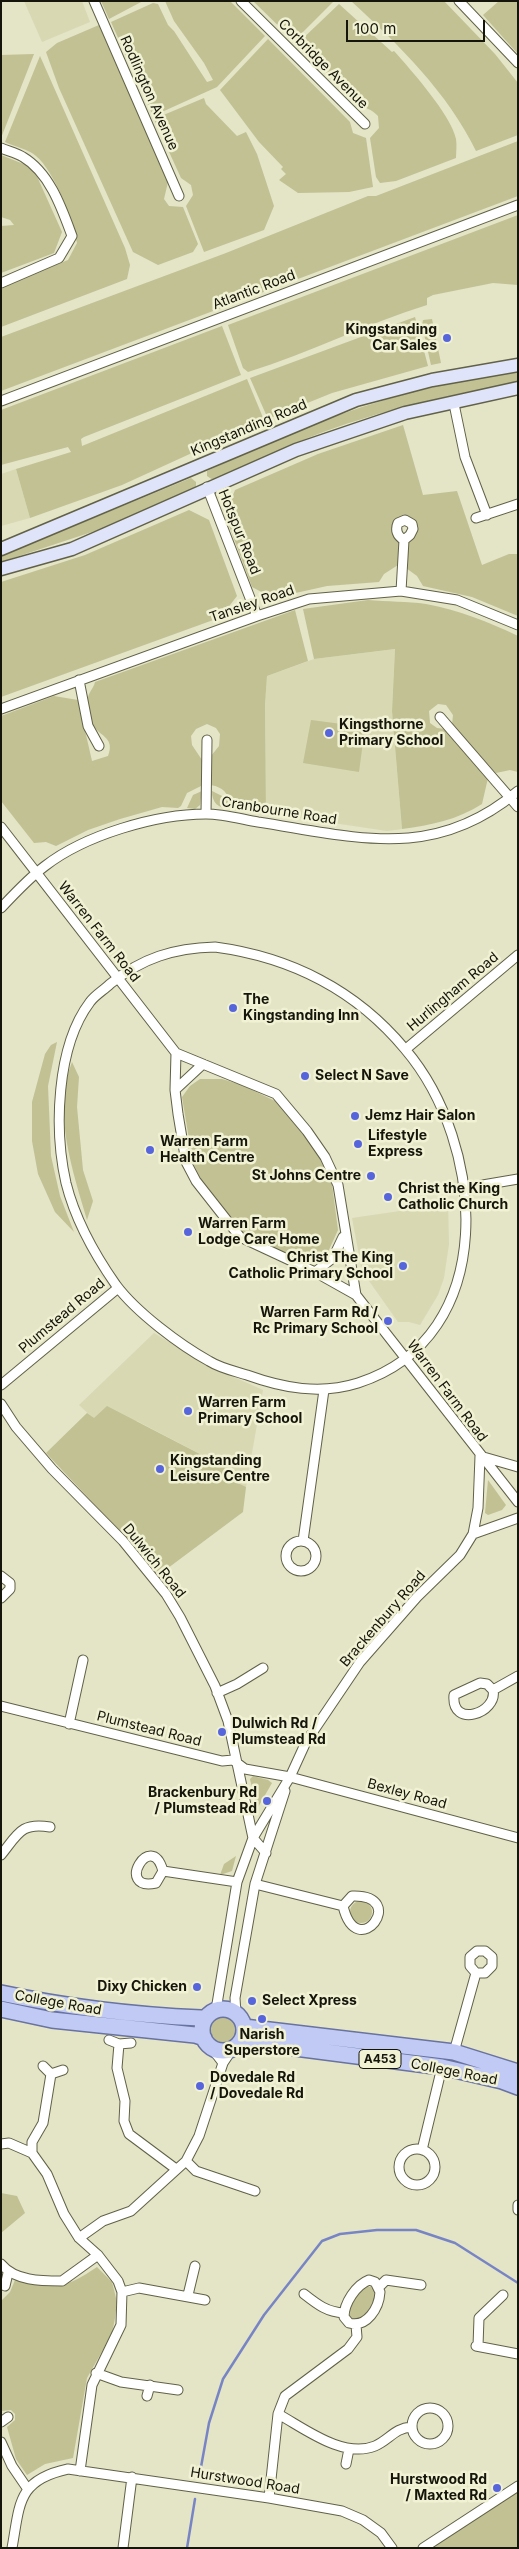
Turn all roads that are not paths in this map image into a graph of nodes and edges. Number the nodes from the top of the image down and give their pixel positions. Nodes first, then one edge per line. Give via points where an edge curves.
1 (94, 1) edge
2 (241, 1) edge
3 (459, 1) edge
4 (518, 63) edge
5 (365, 124) dead end
6 (1, 148) edge
7 (179, 196) dead end
8 (518, 205) edge
9 (1, 283) edge
10 (518, 365) edge
11 (518, 388) edge
12 (1, 401) edge
13 (454, 404) junction
14 (199, 465) junction
15 (207, 487) junction
16 (518, 504) edge
17 (486, 515) junction
18 (476, 518) dead end
19 (404, 540) dead end
20 (1, 550) edge
21 (1, 569) edge
22 (401, 591) junction
23 (257, 616) junction
24 (518, 625) edge
25 (79, 680) junction
26 (1, 708) edge
27 (440, 717) dead end
28 (206, 740) dead end
29 (99, 746) dead end
30 (518, 791) edge
31 (510, 798) junction
32 (518, 807) edge
33 (206, 814) junction
34 (1, 827) edge
35 (37, 873) junction
36 (1, 908) edge
37 (518, 955) edge
38 (118, 978) junction
39 (406, 1049) junction
40 (176, 1053) junction
41 (203, 1064) junction
42 (175, 1090) junction
43 (518, 1179) edge
44 (465, 1188) junction
45 (344, 1235) junction
46 (316, 1272) junction
47 (118, 1288) junction
48 (356, 1295) junction
49 (405, 1358) junction
50 (1, 1385) edge
51 (324, 1390) junction
52 (1, 1404) edge
53 (480, 1456) junction
54 (518, 1467) edge
55 (518, 1502) edge
56 (518, 1518) edge
57 (473, 1534) junction
58 (303, 1541) dead end
59 (1, 1576) edge
60 (1, 1598) edge
61 (82, 1660) dead end
62 (263, 1668) dead end
63 (518, 1676) edge
64 (493, 1690) junction
65 (217, 1693) junction
66 (1, 1706) edge
67 (68, 1724) junction
68 (239, 1764) junction
69 (290, 1777) junction
70 (50, 1827) dead end
71 (253, 1838) junction
72 (518, 1838) edge
73 (266, 1853) junction
74 (1, 1855) edge
75 (164, 1871) dead end
76 (237, 1882) junction
77 (255, 1884) junction
78 (343, 1906) junction
79 (476, 1973) dead end
80 (1, 1993) edge
81 (1, 2009) edge
82 (216, 2010) junction
83 (204, 2021) junction
84 (239, 2033) junction
85 (109, 2040) dead end
86 (207, 2042) junction
87 (132, 2043) dead end
88 (119, 2044) junction
89 (454, 2052) junction
90 (224, 2063) junction
91 (43, 2066) dead end
92 (442, 2068) junction
93 (63, 2070) dead end
94 (518, 2072) edge
95 (51, 2074) junction
96 (518, 2087) edge
97 (1, 2144) edge
98 (422, 2150) junction
99 (32, 2153) junction
100 (186, 2162) junction
101 (176, 2170) junction
102 (255, 2191) dead end
103 (518, 2205) edge
104 (518, 2210) edge
105 (79, 2238) junction
106 (98, 2255) junction
107 (1, 2264) edge
108 (194, 2266) dead end
109 (8, 2273) junction
110 (421, 2285) dead end
111 (5, 2286) dead end
112 (379, 2287) junction
113 (122, 2292) junction
114 (304, 2294) dead end
115 (188, 2295) junction
116 (503, 2295) dead end
117 (205, 2300) dead end
118 (344, 2312) junction
119 (356, 2325) junction
120 (518, 2354) edge
121 (96, 2373) junction
122 (150, 2385) junction
123 (178, 2390) dead end
124 (147, 2396) dead end
125 (278, 2414) junction
126 (411, 2427) junction
127 (1, 2442) edge
128 (349, 2449) junction
129 (346, 2464) dead end
130 (80, 2471) junction
131 (132, 2478) junction
132 (518, 2486) edge
133 (27, 2488) junction
134 (270, 2498) junction
135 (12, 2548) edge
136 (123, 2548) edge
137 (392, 2548) edge
138 (423, 2548) edge

1 - 7 street, Rodlington Avenue
2 - 5 street, Corbridge Avenue
3 - 4 street
6 - 9 street via 24,157 40,172 59,202 72,236 59,258
8 - 12 street, Atlantic Road
10 - 14 main road, Kingstanding Road via 432,380 356,400
11 - 13 main road
13 - 15 main road via 396,416 296,450
13 - 17 street via 465,457
14 - 15 main road
14 - 20 main road, Kingstanding Road
15 - 21 main road via 72,549
15 - 23 street, Hotspur Road
16 - 17 street
17 - 18 street
19 - 22 street
22 - 23 street, Tansley Road via 310,599
22 - 24 street, Tansley Road via 457,600
23 - 25 street, Tansley Road
25 - 26 street, Tansley Road
25 - 29 street via 88,726
27 - 31 street
28 - 33 street
30 - 31 street, Cranbourne Road
31 - 32 street
31 - 33 street, Cranbourne Road via 483,817 459,828 412,839 358,837
33 - 35 street, Cranbourne Road via 166,818 121,829 79,845
34 - 35 street, Warren Farm Road
35 - 36 street
35 - 38 street, Warren Farm Road
37 - 39 street, Hurlingham Road
38 - 39 street via 147,959 172,951 215,947 238,950 288,963 315,976 349,997
38 - 40 street, Warren Farm Road
38 - 47 street via 90,1001 74,1034 60,1092 59,1128 67,1186 80,1222
39 - 44 street via 436,1097 457,1148
40 - 41 street, Warren Farm Road
40 - 42 street, Warren Farm Road
41 - 42 street
41 - 45 street, Warren Farm Road via 276,1094 293,1112 325,1157 338,1185
42 - 46 street, Warren Farm Road via 186,1162 206,1195 240,1236
43 - 44 street
44 - 49 street via 466,1217 456,1288 435,1328
45 - 46 street via 333,1258
45 - 48 street, Warren Farm Road
46 - 48 street, Warren Farm Road
47 - 50 street, Plumstead Road
47 - 51 street via 161,1329 211,1363 267,1383
48 - 49 street, Warren Farm Road
49 - 51 street via 369,1379
49 - 53 street, Warren Farm Road
51 - 58 street
52 - 65 street, Dulwich Road via 52,1469 123,1541 166,1594
53 - 54 street
53 - 55 street, Warren Farm Road
53 - 57 street, Brackenbury Road via 478,1508
56 - 57 street
57 - 69 street, Brackenbury Road via 460,1555 417,1597 360,1662 306,1742
59 - 60 street via 10,1583 10,1590
61 - 67 street
62 - 65 street
63 - 64 street
64 - 64 street via 480,1683 459,1691 454,1695 456,1709 466,1715 489,1708 495,1696
65 - 68 street, Dulwich Road
66 - 67 street, Plumstead Road
67 - 68 street, Plumstead Road via 222,1761 233,1760
68 - 69 street, Plumstead Road via 245,1769
68 - 71 street
69 - 71 street, Brackenbury Road
69 - 72 street, Bexley Road
69 - 73 street, Brackenbury Road
70 - 74 street via 27,1826
71 - 73 street
71 - 76 street, Brackenbury Road
73 - 77 street, Brackenbury Road
75 - 76 street
76 - 82 street, Brackenbury Road
77 - 78 street
77 - 84 street, Brackenbury Road via 235,1998
78 - 78 street via 352,1896 363,1896 373,1900 379,1909 378,1919 374,1926 364,1930 354,1928 346,1919
79 - 89 street
80 - 83 main road, College Road via 56,2005 200,2018
81 - 86 main road, College Road via 52,2020 195,2035
82 - 83 main road
82 - 84 main road via 228,2010
83 - 86 main road
84 - 86 main road via 221,2051
84 - 89 main road, College Road / A453
84 - 90 street
84 - 92 main road, College Road / A453
85 - 88 street
86 - 90 street
87 - 88 street
88 - 101 street via 117,2068 125,2101 124,2121 129,2134
89 - 94 main road, College Road / A453
90 - 100 street via 199,2136
91 - 95 street
92 - 96 main road, College Road / A453
92 - 98 street
93 - 95 street
95 - 99 street via 43,2123 32,2142
97 - 99 street via 9,2143
98 - 98 street via 432,2157 433,2175 424,2183 412,2184 403,2178 400,2162 406,2153
99 - 105 street via 48,2174 64,2214
100 - 101 street
100 - 102 street via 196,2171
101 - 105 street via 130,2211 103,2221
103 - 104 street
105 - 106 street
106 - 109 street via 62,2281 24,2278
106 - 113 street via 118,2281
107 - 109 street
108 - 115 street
109 - 111 street
110 - 112 street via 386,2280
112 - 118 street via 373,2280 362,2284 347,2302
112 - 119 street via 380,2295 374,2312
113 - 115 street via 139,2288
113 - 121 street via 121,2325
114 - 118 street via 322,2308
115 - 117 street
116 - 120 street via 479,2318 477,2346
118 - 119 street via 345,2320
119 - 125 street via 358,2332 354,2342 338,2359 321,2364 285,2396
121 - 122 street via 121,2382
121 - 130 street
122 - 123 street
122 - 124 street
125 - 128 street via 331,2443
125 - 134 street
126 - 126 street via 416,2414 430,2408 442,2412 448,2428 444,2438 430,2444 416,2439
126 - 128 street via 400,2428 374,2446
127 - 133 street
128 - 129 street
130 - 131 street, Hurstwood Road
130 - 133 street, Hurstwood Road via 56,2472
131 - 134 street, Hurstwood Road
131 - 136 street
132 - 138 street
133 - 135 street via 19,2505
134 - 137 street, Hurstwood Road via 342,2511 381,2533

